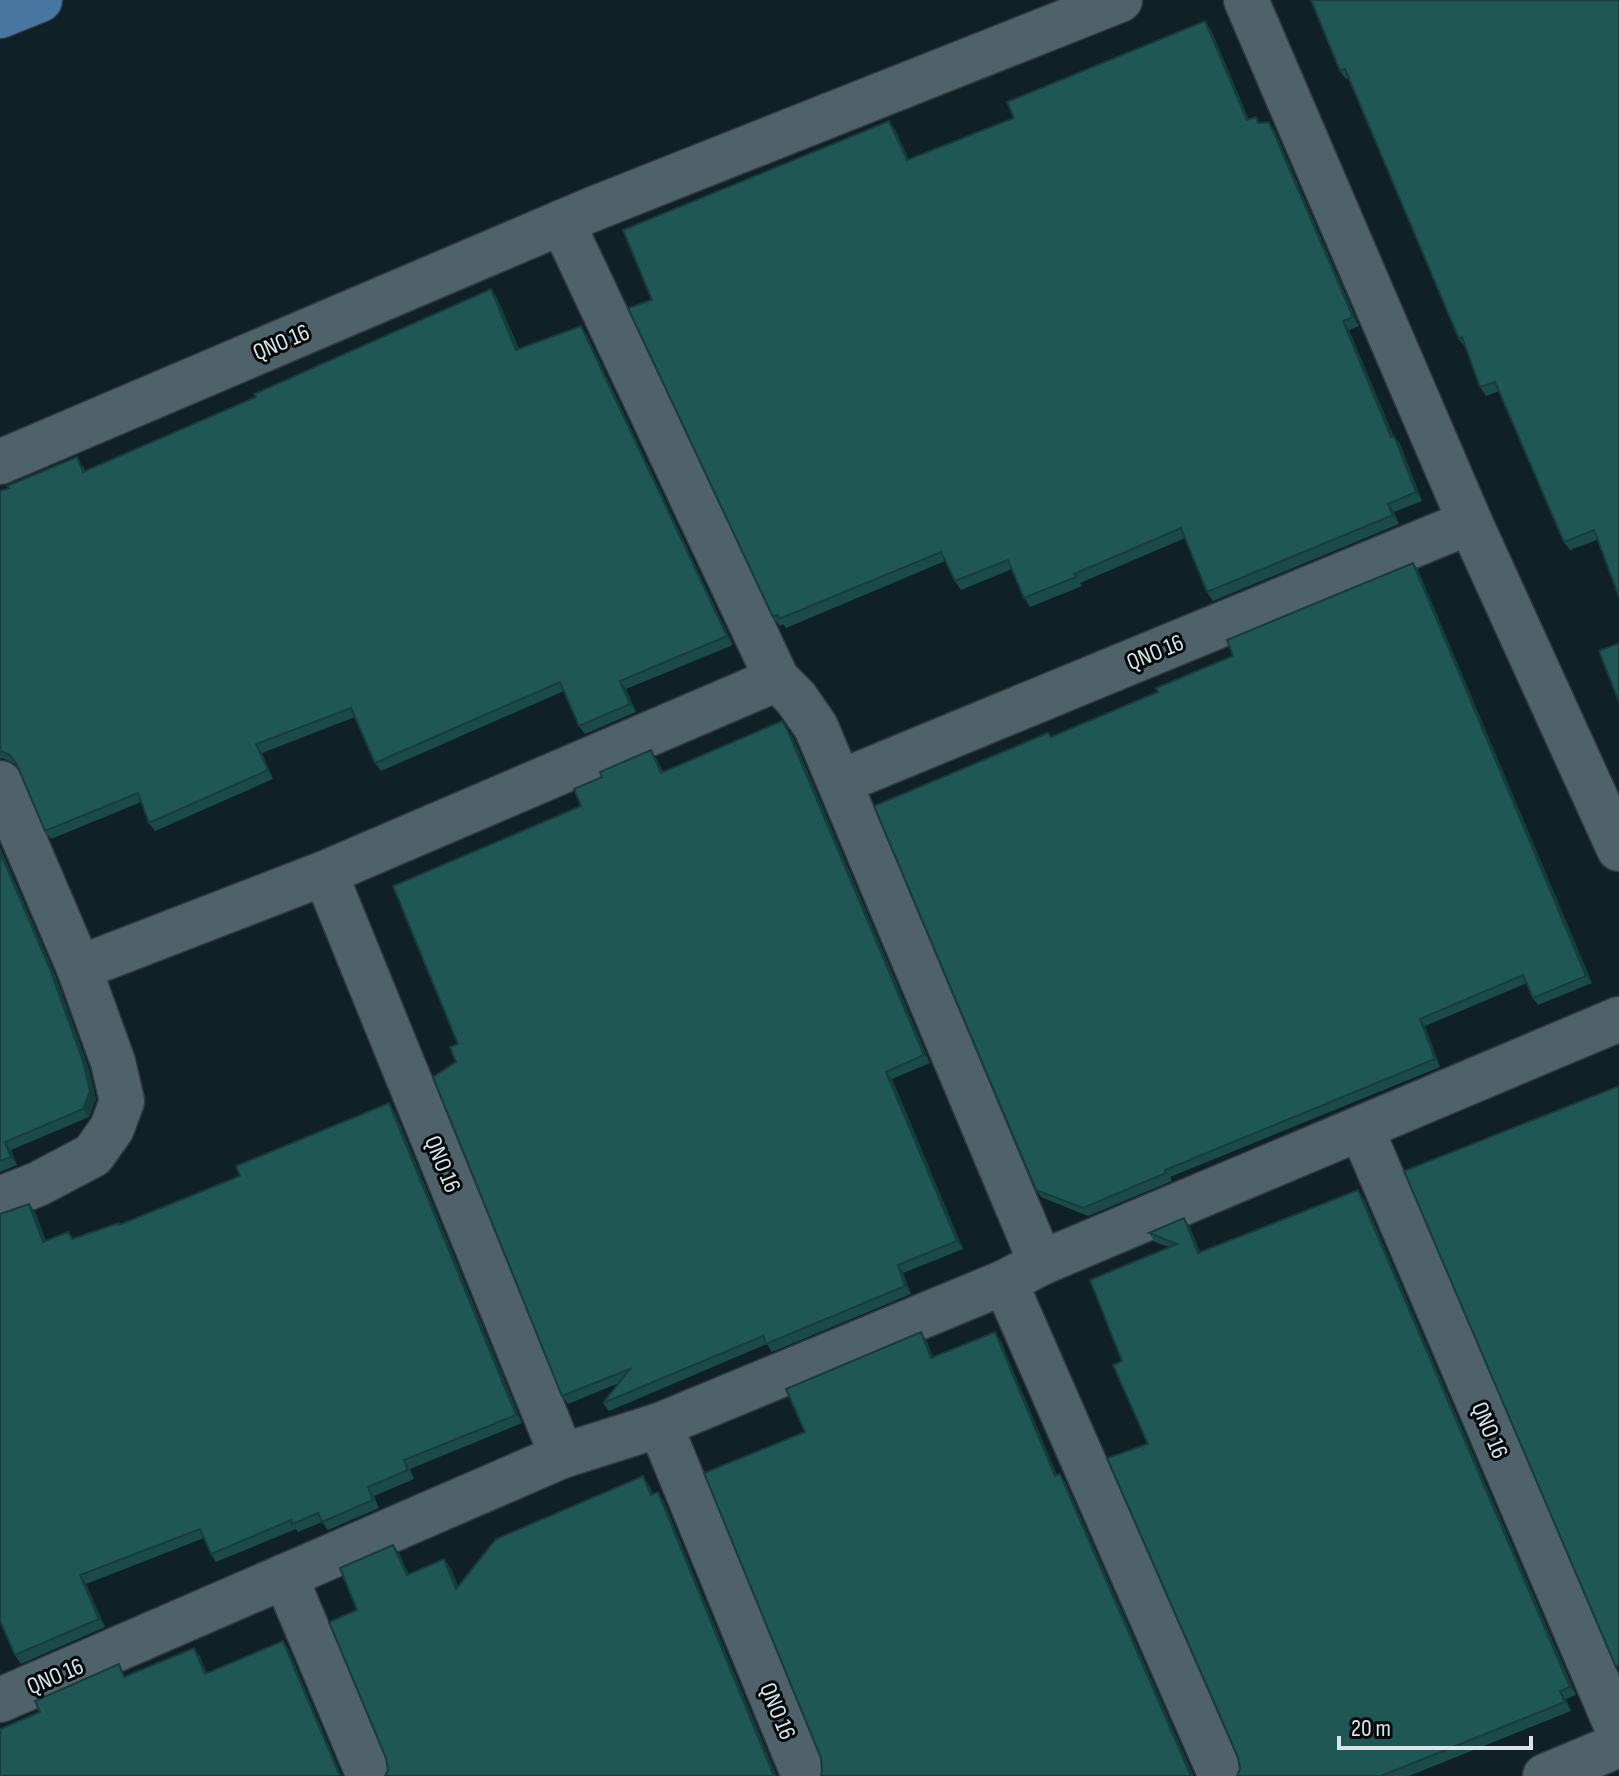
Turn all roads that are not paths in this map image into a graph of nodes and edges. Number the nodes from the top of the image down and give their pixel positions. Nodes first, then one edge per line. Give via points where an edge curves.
1 (40, 0) edge
2 (1120, 0) edge
3 (1246, 0) edge
4 (0, 16) edge
5 (562, 222) junction
6 (0, 462) edge
7 (1470, 522) junction
8 (777, 679) junction
9 (840, 782) junction
10 (0, 783) edge
11 (1619, 849) edge
12 (325, 873) junction
13 (79, 968) junction
14 (1619, 1019) edge
15 (1361, 1128) junction
16 (0, 1199) edge
17 (1023, 1273) junction
18 (660, 1425) junction
19 (562, 1456) junction
20 (285, 1576) junction
21 (0, 1700) edge
22 (1619, 1732) edge
23 (1619, 1745) edge
24 (369, 1776) edge
25 (804, 1776) edge
26 (1221, 1776) edge
27 (1545, 1776) edge

1 - 4 main road
2 - 5 street, QNO 16
3 - 7 street
5 - 6 street, QNO 16
5 - 8 street
7 - 9 street, QNO 16
7 - 11 street
8 - 9 street via 816,727
8 - 12 street
9 - 17 street
10 - 13 street
12 - 13 street
12 - 19 street, QNO 16
13 - 16 street via 122,1101 93,1155
14 - 15 street, QNO 16
15 - 17 street, QNO 16
15 - 22 street, QNO 16
17 - 18 street, QNO 16
17 - 26 street
18 - 19 street, QNO 16
18 - 25 street, QNO 16
19 - 20 street, QNO 16
20 - 21 street, QNO 16
20 - 24 street
23 - 27 street

